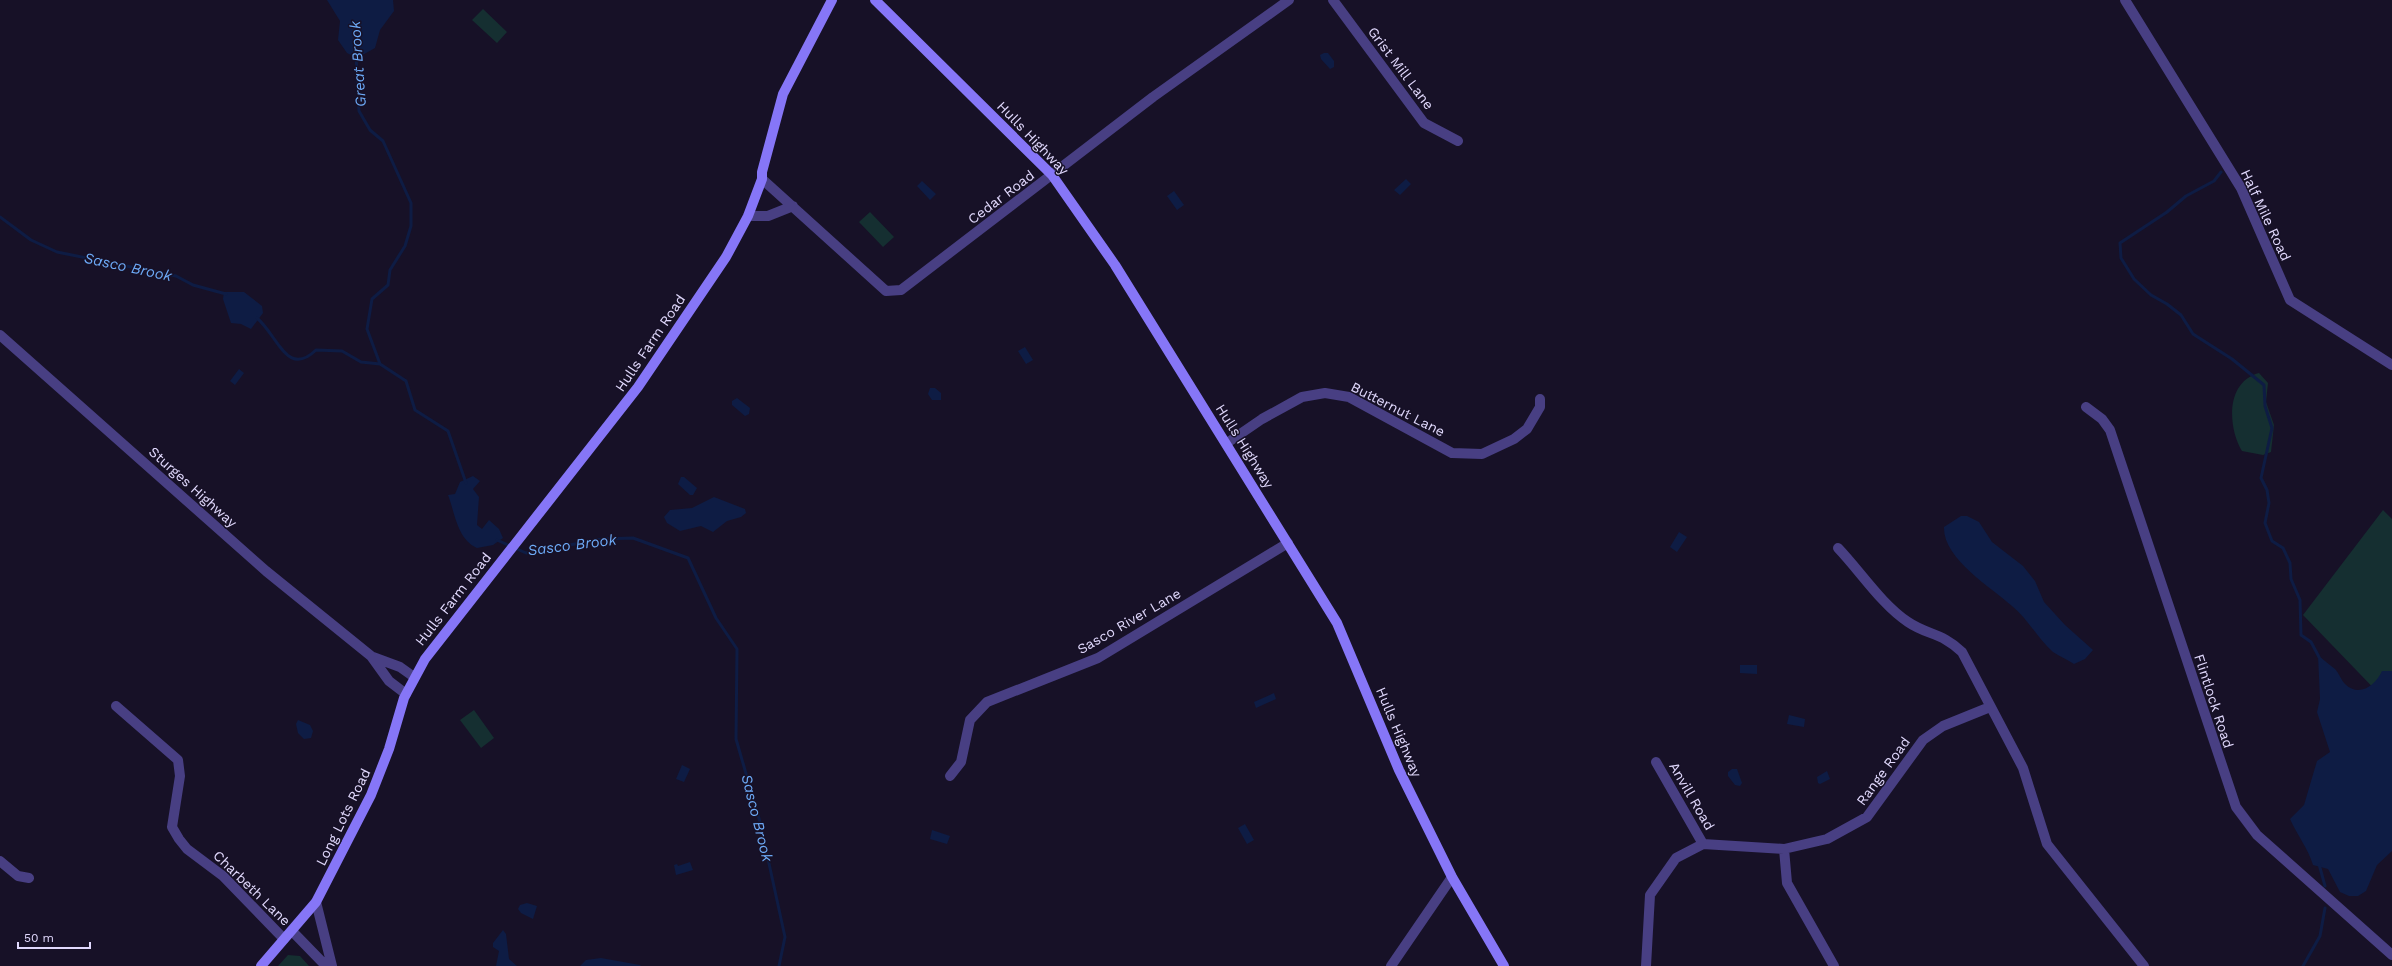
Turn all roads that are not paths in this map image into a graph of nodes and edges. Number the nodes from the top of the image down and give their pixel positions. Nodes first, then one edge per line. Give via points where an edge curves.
1 (832, 0) edge
2 (875, 0) edge
3 (1289, 0) edge
4 (1333, 0) edge
5 (2125, 0) edge
6 (1458, 141) dead end
7 (1052, 175) junction
8 (762, 178) junction
9 (793, 206) junction
10 (748, 216) junction
11 (0, 335) edge
12 (2392, 365) edge
13 (1540, 399) dead end
14 (2086, 408) dead end
15 (1227, 443) junction
16 (1288, 543) junction
17 (1838, 548) dead end
18 (371, 656) junction
19 (422, 663) joint
20 (414, 677) junction
21 (406, 694) junction
22 (116, 706) dead end
23 (1990, 707) junction
24 (1656, 762) dead end
25 (950, 776) dead end
26 (1703, 844) junction
27 (1784, 848) junction
28 (0, 861) edge
29 (1452, 877) junction
30 (29, 878) dead end
31 (316, 902) junction
32 (292, 931) junction
33 (284, 939) junction
34 (2392, 955) edge
35 (260, 966) edge
36 (326, 966) edge
37 (332, 966) edge
38 (1391, 966) edge
39 (1504, 966) edge
40 (1646, 966) edge
41 (1834, 966) edge
42 (2144, 966) edge

1 - 8 street, Hulls Farm Road via 783,94
2 - 7 street, Hulls Highway
3 - 7 street, Cedar Road via 1152,97
4 - 6 street, Grist Mill Lane via 1424,123
5 - 12 street, Half Mile Road via 2241,188 2290,300
7 - 9 street, Cedar Road via 901,290 886,291
7 - 15 street, Hulls Highway via 1115,265
8 - 9 street, Cedar Road
8 - 10 street, Hulls Farm Road
9 - 10 street via 768,216
10 - 19 street, Hulls Farm Road via 726,257 638,387
11 - 18 street, Sturges Highway via 266,571
13 - 15 street, Butternut Lane via 1540,407 1528,429 1514,439 1482,454 1452,453 1349,397 1325,393 1302,397 1262,419
14 - 34 street, Flintlock Road via 2102,418 2110,430 2236,807 2257,835
15 - 16 street, Hulls Highway
16 - 25 street, Sasco River Lane via 1098,658 987,702 970,720 961,762
16 - 29 street, Hulls Highway via 1337,623 1399,770
17 - 23 street via 1897,614 1909,623 1951,641 1962,652
18 - 20 street, Sturges Highway via 400,666
18 - 21 street, Sturges Highway via 390,681
19 - 20 street, Long Lots Road
20 - 21 street, Long Lots Road
21 - 31 street, Long Lots Road via 371,795
22 - 33 street, Charbeth Lane via 178,760 180,776 172,826 179,839 187,849 223,876
23 - 27 street, Range Road via 1943,726 1923,740 1867,817 1827,839
23 - 42 street via 2023,768 2047,844
24 - 26 street, Anvill Road
26 - 27 street, Range Road
26 - 40 street via 1676,858 1650,895
27 - 41 street via 1787,883
28 - 30 street via 18,876
29 - 38 street
29 - 39 street, Hulls Highway
31 - 32 street, Long Lots Road
31 - 37 street
32 - 33 street, Long Lots Road
32 - 36 street
33 - 35 street, Long Lots Road

